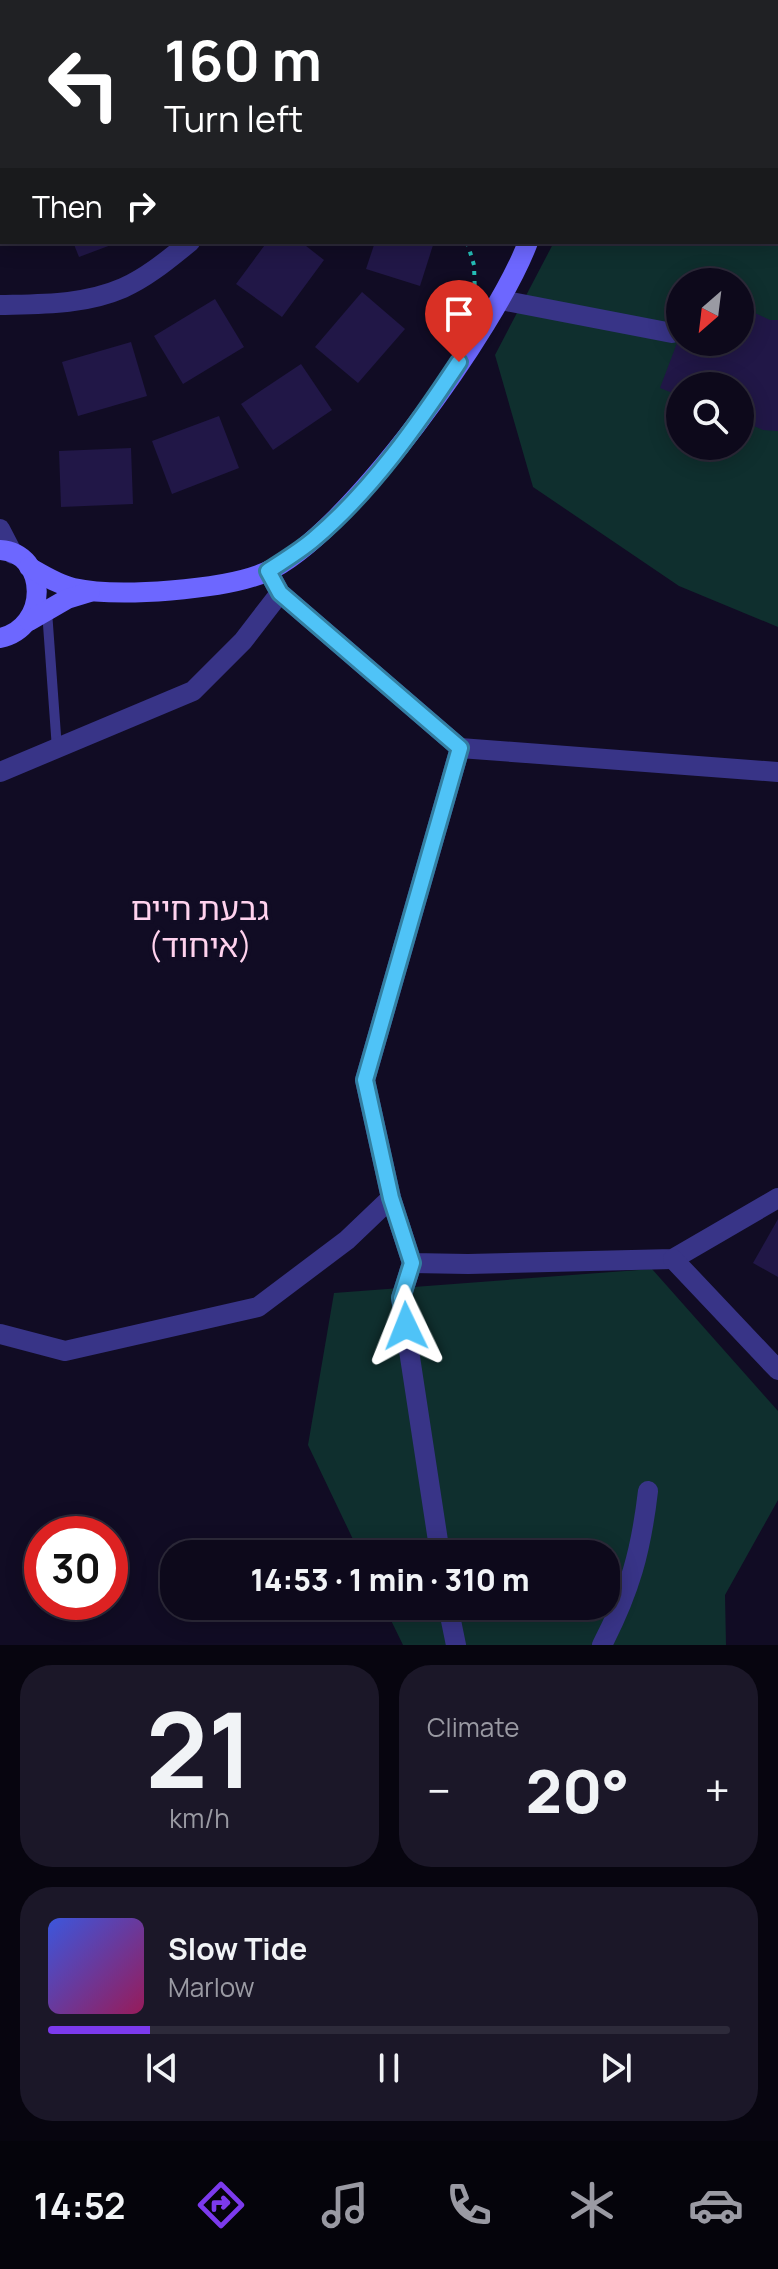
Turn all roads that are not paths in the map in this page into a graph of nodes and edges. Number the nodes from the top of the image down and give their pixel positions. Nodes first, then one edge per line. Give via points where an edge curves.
1 (188, 244) edge
2 (527, 244) edge
3 (501, 300) junction
4 (0, 305) edge
5 (666, 332) edge
6 (0, 529) edge
7 (14, 557) edge
8 (268, 571) junction
9 (93, 591) junction
10 (280, 593) junction
11 (47, 609) junction
12 (29, 621) junction
13 (0, 638) edge
14 (460, 748) junction
15 (57, 749) junction
16 (0, 772) edge
17 (778, 772) edge
18 (391, 1198) junction
19 (778, 1198) edge
20 (673, 1259) junction
21 (412, 1263) junction
22 (0, 1334) edge
23 (778, 1370) edge
24 (648, 1491) dead end
25 (438, 1540) edge
26 (451, 1620) edge
27 (456, 1645) edge
28 (602, 1645) edge

1 - 4 street via 124,287 87,299
2 - 3 street
3 - 5 street
3 - 8 street via 432,403 356,499 313,540
6 - 7 street
7 - 9 street via 55,582
7 - 12 street via 36,579 36,608
8 - 9 street via 206,587
8 - 10 street
9 - 11 street
10 - 14 street
10 - 15 street via 243,641 193,691
11 - 12 street
11 - 15 lane
12 - 13 street
14 - 17 street
14 - 18 street via 365,1080
15 - 16 street
18 - 21 street
18 - 22 street via 347,1240 258,1307 65,1351
19 - 20 street
20 - 21 street
20 - 23 street
21 - 25 street via 401,1298
24 - 28 street via 642,1542 622,1607
26 - 27 street

